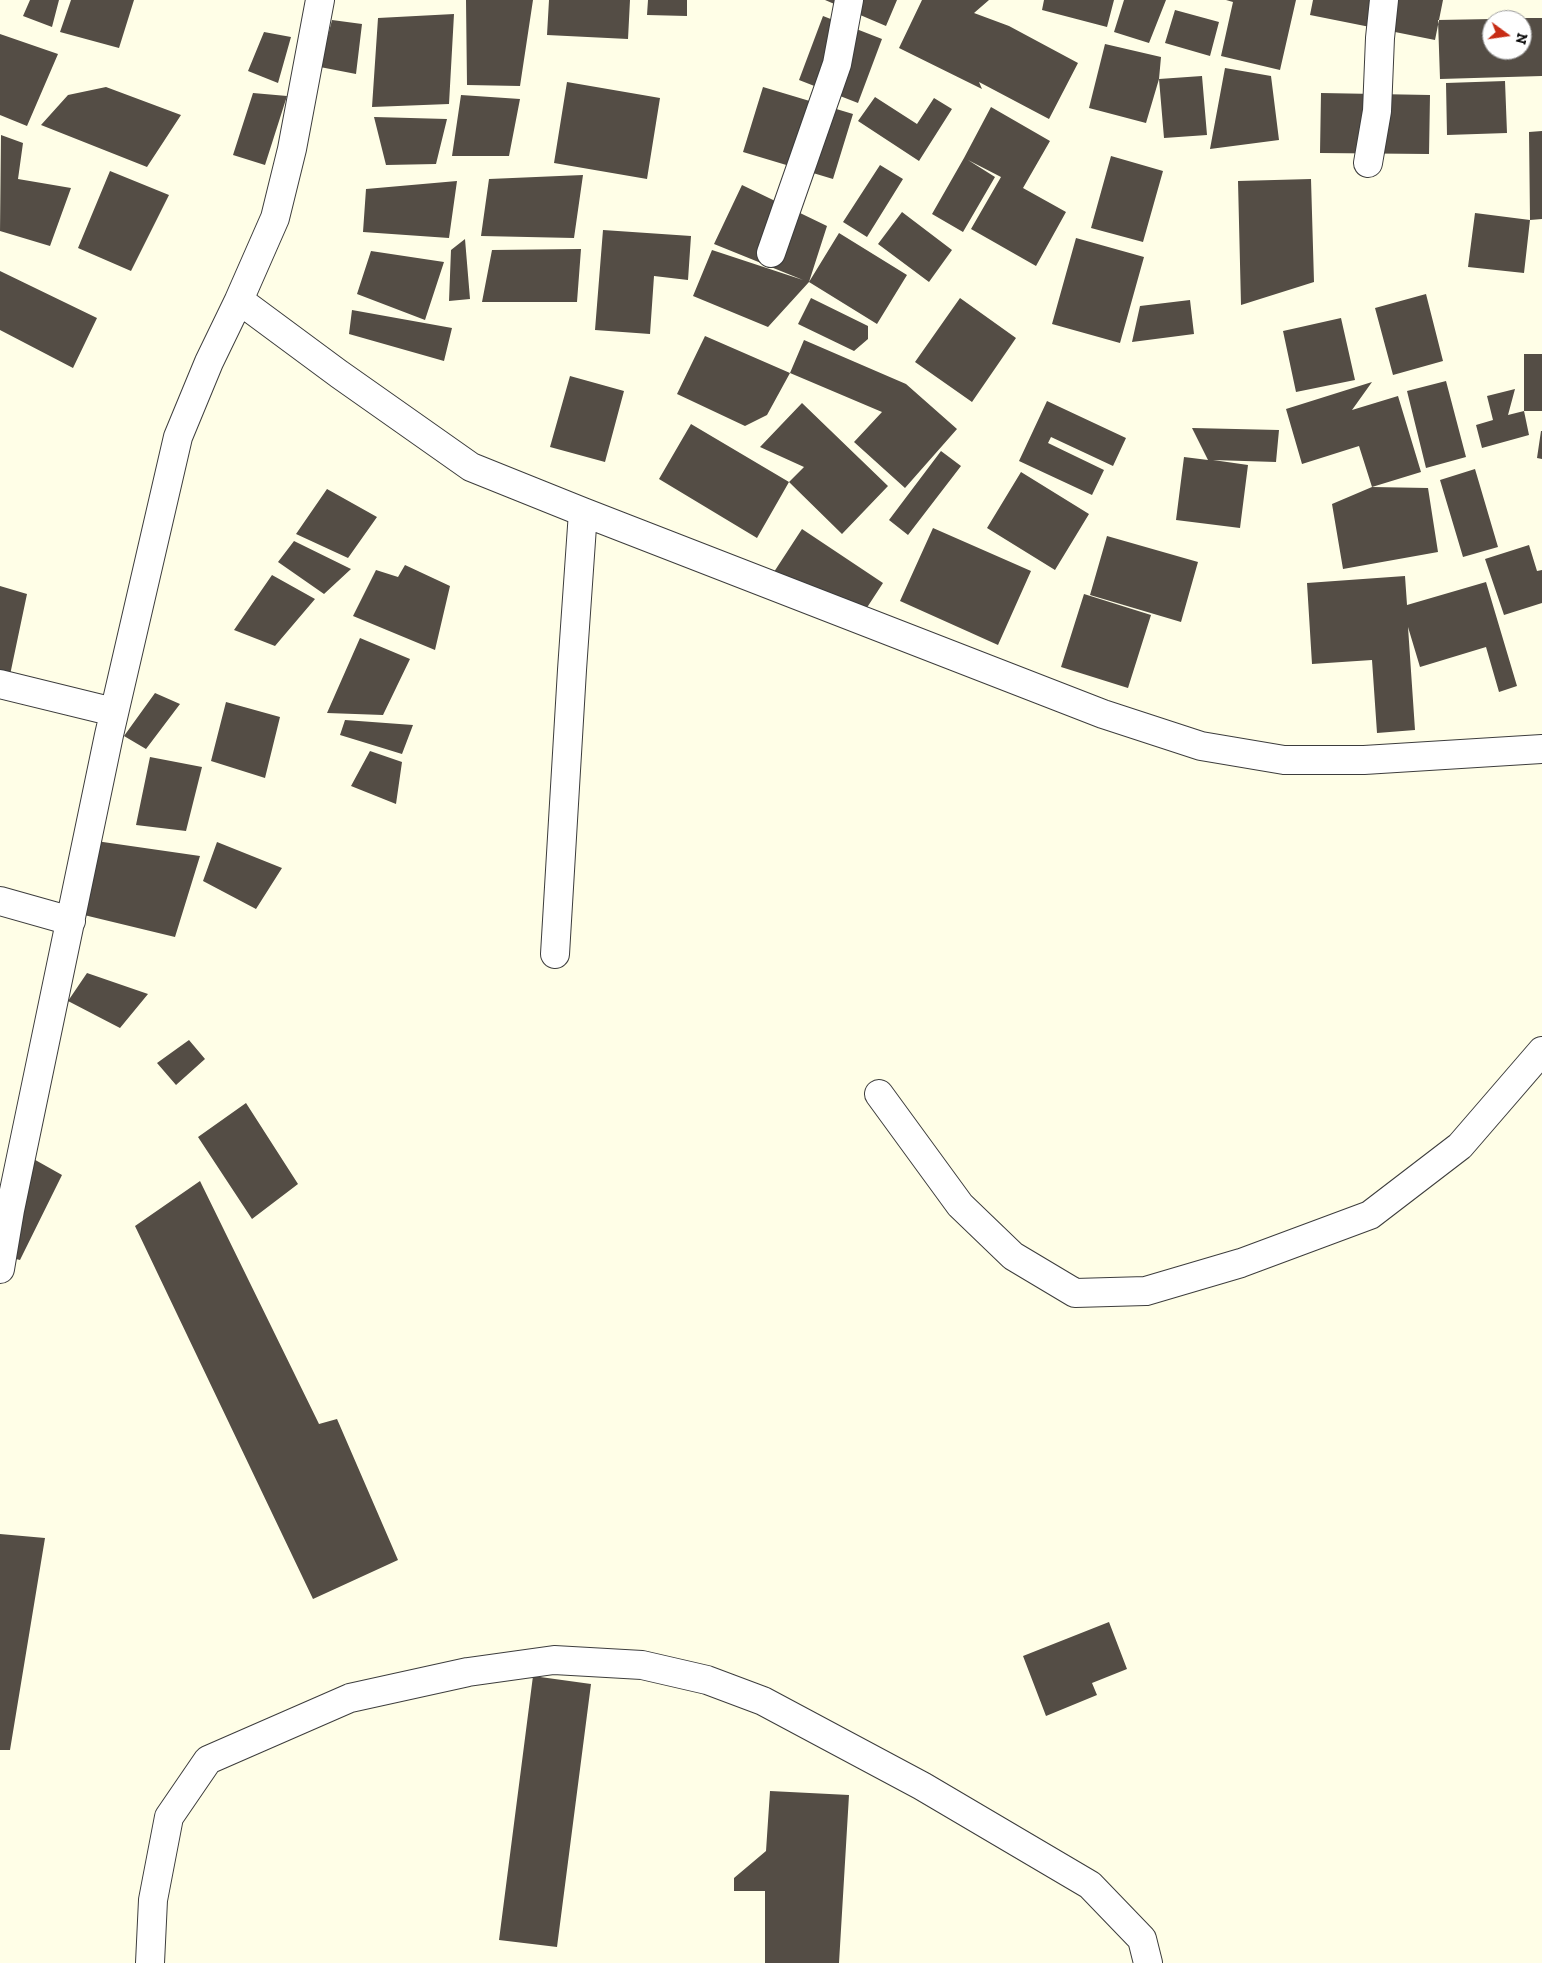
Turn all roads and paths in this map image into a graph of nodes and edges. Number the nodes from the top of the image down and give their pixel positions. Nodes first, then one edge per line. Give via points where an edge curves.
1 (320, 0) edge
2 (849, 0) edge
3 (1384, 0) edge
4 (1368, 163) dead end
5 (771, 253) dead end
6 (238, 300) junction
7 (583, 512) junction
8 (0, 684) edge
9 (114, 712) junction
10 (1542, 748) edge
11 (0, 901) edge
12 (71, 921) junction
13 (555, 954) dead end
14 (1542, 1051) edge
15 (879, 1094) dead end
16 (0, 1269) edge
17 (150, 1963) edge
18 (1148, 1963) edge

1 - 6 street via 292,149 275,218
2 - 5 street via 837,64
3 - 4 street via 1377,111
6 - 7 street via 472,467
6 - 9 street via 178,437
7 - 10 street via 1103,714 1202,746 1292,760 1364,760
7 - 13 street
8 - 9 street
9 - 12 street
11 - 12 street
12 - 16 street
14 - 15 street via 1460,1146 1370,1215 1241,1263 1146,1291 1075,1293 1013,1256 960,1205
17 - 18 street via 153,1900 169,1817 208,1760 350,1698 468,1672 554,1660 642,1665 707,1680 763,1701 922,1786 1090,1885 1142,1939

